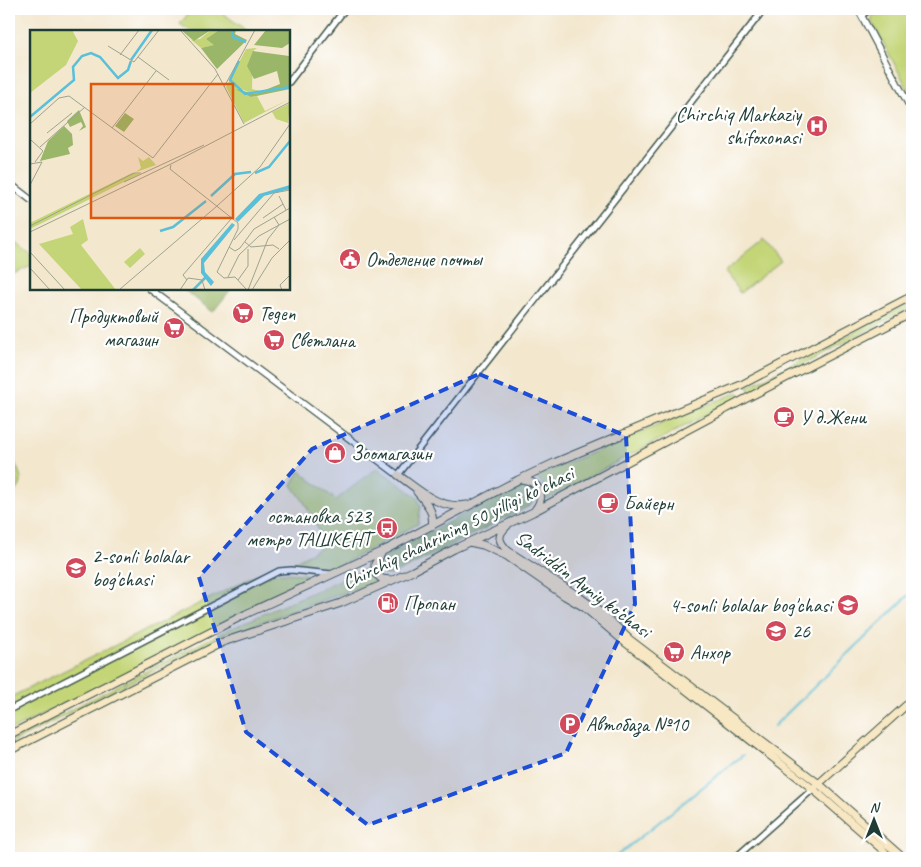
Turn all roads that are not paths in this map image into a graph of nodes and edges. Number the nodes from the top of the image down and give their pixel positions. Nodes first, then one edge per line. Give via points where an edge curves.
1 (345, 9) edge
2 (764, 9) edge
3 (858, 9) edge
4 (870, 9) edge
5 (862, 15) junction
6 (290, 81) edge
7 (912, 111) edge
8 (9, 183) edge
9 (30, 199) edge
10 (151, 290) edge
11 (912, 296) edge
12 (912, 313) edge
13 (741, 386) junction
14 (747, 398) junction
15 (398, 475) junction
16 (518, 480) junction
17 (474, 503) junction
18 (533, 512) junction
19 (515, 520) junction
20 (432, 526) junction
21 (469, 542) junction
22 (387, 549) junction
23 (335, 574) junction
24 (400, 577) junction
25 (912, 700) edge
26 (9, 710) edge
27 (9, 736) edge
28 (12, 749) edge
29 (816, 787) junction
30 (735, 858) edge
31 (890, 858) edge
32 (903, 858) edge

1 - 6 street
2 - 15 street
3 - 5 street
4 - 5 street
5 - 7 street
8 - 9 street
10 - 15 street
11 - 13 main road, Chirchiq shahrining 50 yilligi koʻchasi
12 - 14 main road, Chirchiq shahrining 50 yilligi koʻchasi
13 - 14 main road
13 - 16 main road, Chirchiq shahrining 50 yilligi koʻchasi
14 - 18 main road, Chirchiq shahrining 50 yilligi koʻchasi
15 - 17 main road via 440,503 460,506
15 - 20 main road via 426,502 432,514
16 - 17 main road, Chirchiq shahrining 50 yilligi koʻchasi
16 - 18 main road via 530,481 538,489 540,501
17 - 20 main road, Chirchiq shahrining 50 yilligi koʻchasi
18 - 19 main road, Chirchiq shahrining 50 yilligi koʻchasi
19 - 21 main road, Chirchiq shahrining 50 yilligi koʻchasi
19 - 29 main road, Sadriddin Ayniy ko‘chasi via 500,536 500,542 508,551 591,605 629,639
20 - 22 main road, Chirchiq shahrining 50 yilligi koʻchasi
21 - 24 main road, Chirchiq shahrining 50 yilligi koʻchasi
21 - 29 main road, Sadriddin Ayniy ko‘chasi via 507,556 584,607 626,643
22 - 23 main road, Chirchiq shahrining 50 yilligi koʻchasi
22 - 24 main road via 376,561 376,573 385,579
23 - 26 street via 279,571
23 - 27 main road, Chirchiq shahrining 50 yilligi koʻchasi via 246,614
24 - 28 main road, Chirchiq shahrining 50 yilligi koʻchasi via 341,603 223,642
25 - 29 main road
27 - 28 street
29 - 30 street
29 - 31 main road, Sadriddin Ayniy ko‘chasi
29 - 32 main road, Sadriddin Ayniy ko‘chasi

